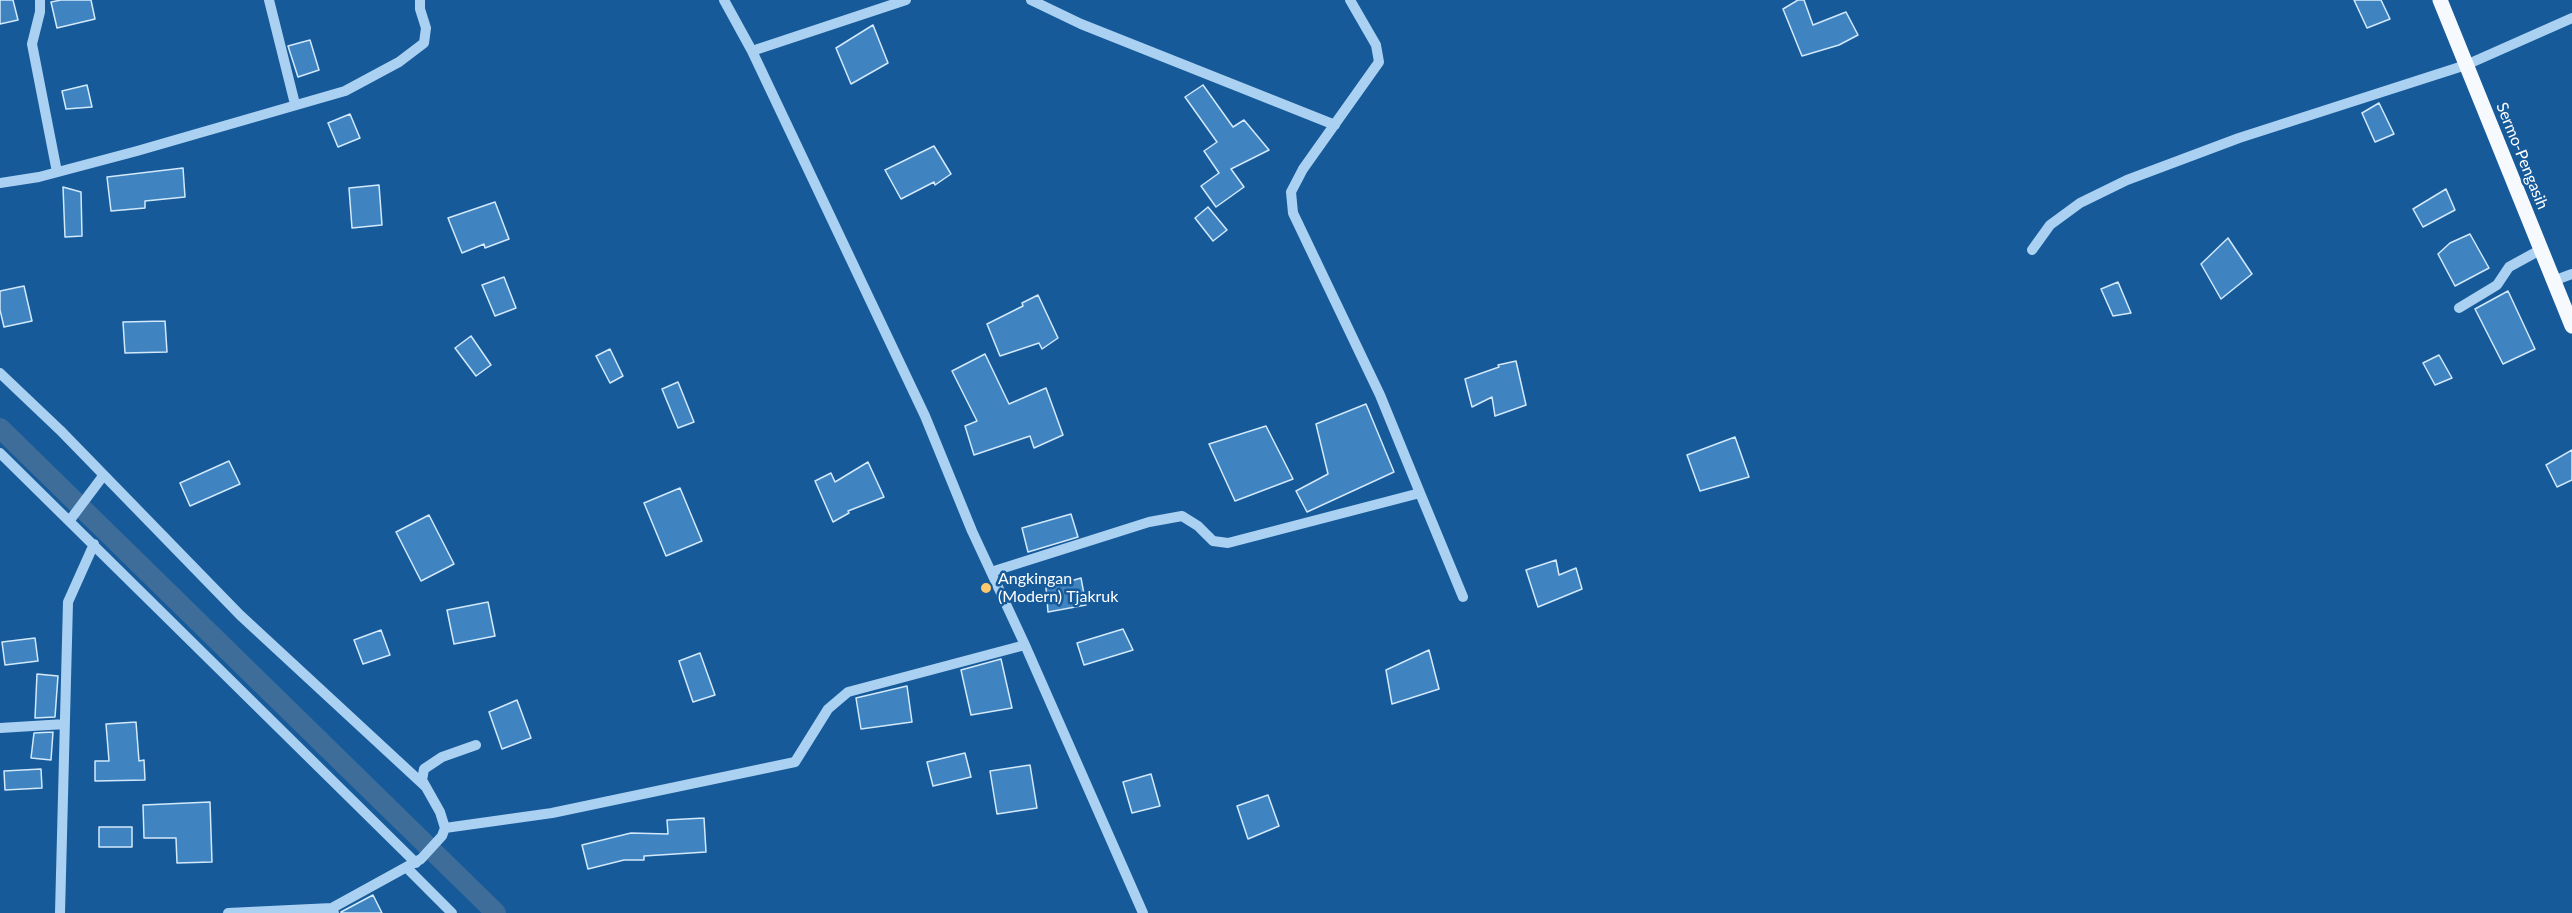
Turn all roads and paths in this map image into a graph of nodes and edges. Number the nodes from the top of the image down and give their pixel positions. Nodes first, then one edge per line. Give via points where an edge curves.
1 (40, 0) edge
2 (269, 0) edge
3 (420, 0) edge
4 (724, 0) edge
5 (906, 0) edge
6 (1031, 0) edge
7 (1350, 0) edge
8 (2440, 0) edge
9 (2572, 18) edge
10 (752, 51) junction
11 (2466, 65) junction
12 (295, 104) junction
13 (1335, 125) junction
14 (57, 172) junction
15 (0, 183) edge
16 (2032, 250) dead end
17 (2541, 250) junction
18 (2572, 274) edge
19 (2553, 281) junction
20 (2459, 308) dead end
21 (2572, 326) edge
22 (0, 373) edge
23 (0, 453) edge
24 (103, 476) junction
25 (1420, 493) junction
26 (72, 518) junction
27 (94, 544) junction
28 (991, 572) junction
29 (1463, 597) dead end
30 (1025, 645) junction
31 (65, 724) junction
32 (0, 728) edge
33 (476, 745) dead end
34 (426, 787) junction
35 (444, 832) junction
36 (414, 864) junction
37 (333, 911) edge
38 (60, 913) edge
39 (228, 913) edge
40 (452, 913) edge
41 (1143, 913) edge

1 - 14 street via 32,44
2 - 12 street
3 - 12 street via 426,28 424,43 399,62 345,91
4 - 10 street
5 - 10 street
6 - 13 street via 1081,24
7 - 13 street via 1376,45 1379,62
8 - 11 main road, Sermo-Pengasih
9 - 11 street
10 - 28 street via 925,416
11 - 16 street via 2239,138 2127,180 2080,203 2050,225
11 - 17 main road, Sermo-Pengasih
12 - 14 street
13 - 25 street via 1291,192 1293,213 1380,395
14 - 15 street
17 - 19 main road, Sermo-Pengasih
17 - 20 street via 2510,267 2497,285
18 - 19 street
19 - 21 main road, Sermo-Pengasih
22 - 24 street
23 - 26 street
24 - 26 street
24 - 34 street via 240,615
25 - 28 street via 1228,543 1213,541 1182,516 1149,522
25 - 29 street
26 - 27 street
27 - 31 street via 68,602
27 - 36 street
28 - 30 street
30 - 35 street via 848,692 828,709 795,762
30 - 41 street
31 - 32 street
31 - 38 street
33 - 34 street via 430,763 422,775
34 - 35 street
35 - 36 street
36 - 37 street
36 - 40 street
37 - 39 street

